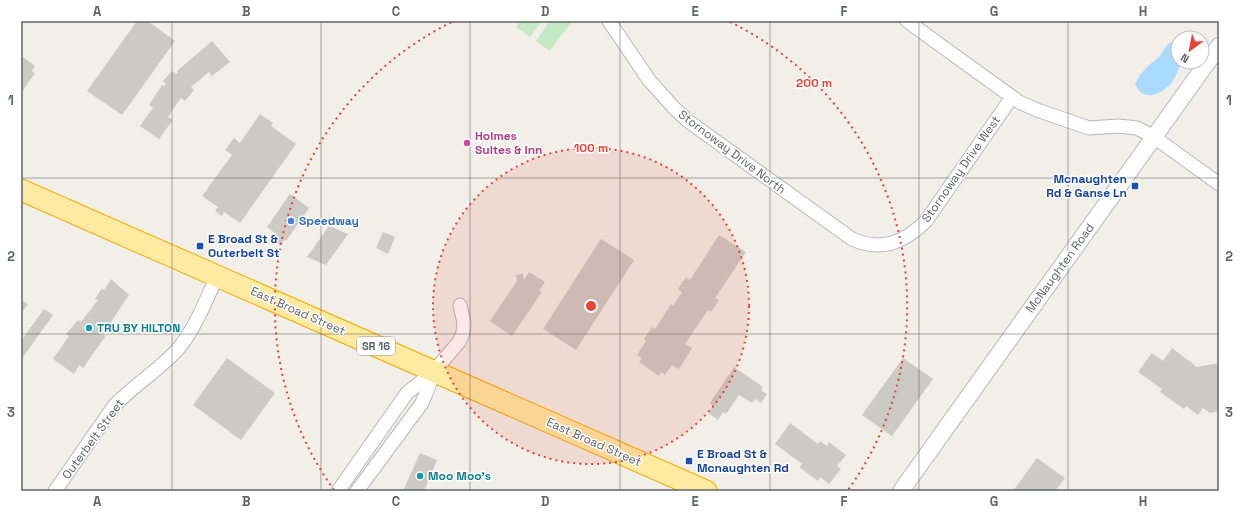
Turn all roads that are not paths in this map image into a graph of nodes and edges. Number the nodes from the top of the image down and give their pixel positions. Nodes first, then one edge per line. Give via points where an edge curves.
1 (608, 21) edge
2 (907, 21) edge
3 (1219, 46) edge
4 (1012, 97) junction
5 (1154, 137) junction
6 (1219, 184) edge
7 (21, 190) edge
8 (885, 245) joint
9 (217, 276) junction
10 (460, 305) dead end
11 (434, 371) junction
12 (55, 491) edge
13 (338, 491) edge
14 (357, 491) edge
15 (706, 491) edge
16 (901, 491) edge

1 - 8 street, Stornoway Drive North via 649,80 688,121 852,239 874,246
2 - 4 street
3 - 5 street, McNaughten Road
4 - 5 street via 1036,110 1089,128 1137,128
4 - 8 street, Stornoway Drive West via 926,221 908,237
5 - 6 street
5 - 16 street, McNaughten Road
7 - 9 highway, East Broad Street / SR 16
9 - 11 highway, East Broad Street / SR 16
9 - 12 street, Outerbelt Street via 201,311 179,347 114,406
10 - 11 street via 464,323 463,333 459,342
11 - 13 street via 407,393
11 - 14 street via 422,403
11 - 15 highway, East Broad Street / SR 16

